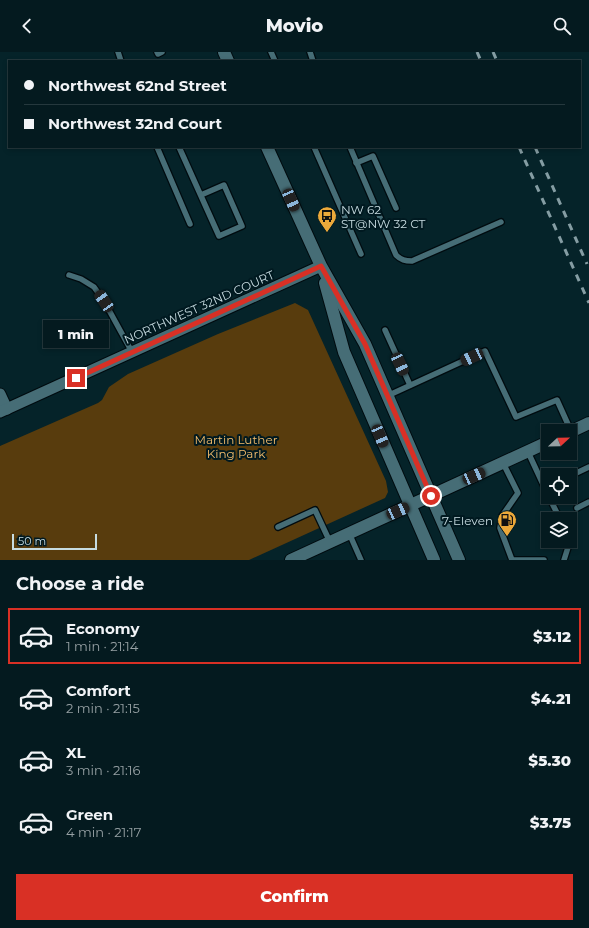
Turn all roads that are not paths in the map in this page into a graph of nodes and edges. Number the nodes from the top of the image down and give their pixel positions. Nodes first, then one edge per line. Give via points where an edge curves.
1 (157, 52) edge
2 (162, 52) edge
3 (157, 148) edge
4 (179, 148) edge
5 (267, 148) edge
6 (314, 148) edge
7 (350, 148) edge
8 (356, 163) junction
9 (201, 195) junction
10 (396, 208) dead end
11 (500, 222) dead end
12 (190, 224) dead end
13 (361, 254) dead end
14 (321, 266) junction
15 (69, 276) dead end
16 (385, 330) dead end
17 (132, 352) junction
18 (410, 385) junction
19 (0, 394) edge
20 (388, 396) junction
21 (3, 411) edge
22 (589, 423) edge
23 (568, 424) edge
24 (577, 429) edge
25 (541, 446) edge
26 (528, 452) junction
27 (503, 463) junction
28 (589, 467) edge
29 (577, 473) edge
30 (541, 479) edge
31 (431, 496) junction
32 (589, 502) edge
33 (410, 505) junction
34 (577, 508) dead end
35 (278, 527) dead end
36 (348, 533) junction
37 (330, 542) junction
38 (568, 548) edge
39 (291, 560) edge
40 (361, 560) edge
41 (434, 560) edge
42 (459, 560) edge
43 (512, 560) edge
44 (544, 560) edge
45 (564, 560) edge

1 - 2 lane
3 - 12 lane
4 - 9 lane
5 - 14 main road
6 - 13 lane
7 - 8 lane
8 - 10 lane via 373,156
8 - 11 lane via 396,255 401,260 412,261
9 - 9 lane via 219,236 242,226 224,185
14 - 17 street, NORTHWEST 32ND COURT
14 - 20 main road via 365,344
14 - 33 main road via 344,352
15 - 17 lane via 81,279 94,287
16 - 18 lane
17 - 21 street, NORTHWEST 32ND COURT
18 - 20 lane
18 - 23 lane via 485,351 516,417 557,400
19 - 21 street
20 - 31 main road
22 - 24 main road
25 - 26 main road
26 - 27 main road
26 - 30 lane
27 - 31 main road
27 - 43 lane via 518,493 502,516 500,528
28 - 29 lane
31 - 33 main road
31 - 42 main road
32 - 34 lane
33 - 36 main road
33 - 41 main road
35 - 37 lane via 315,510
36 - 37 main road
36 - 40 lane
37 - 39 main road
38 - 45 lane
43 - 44 lane

